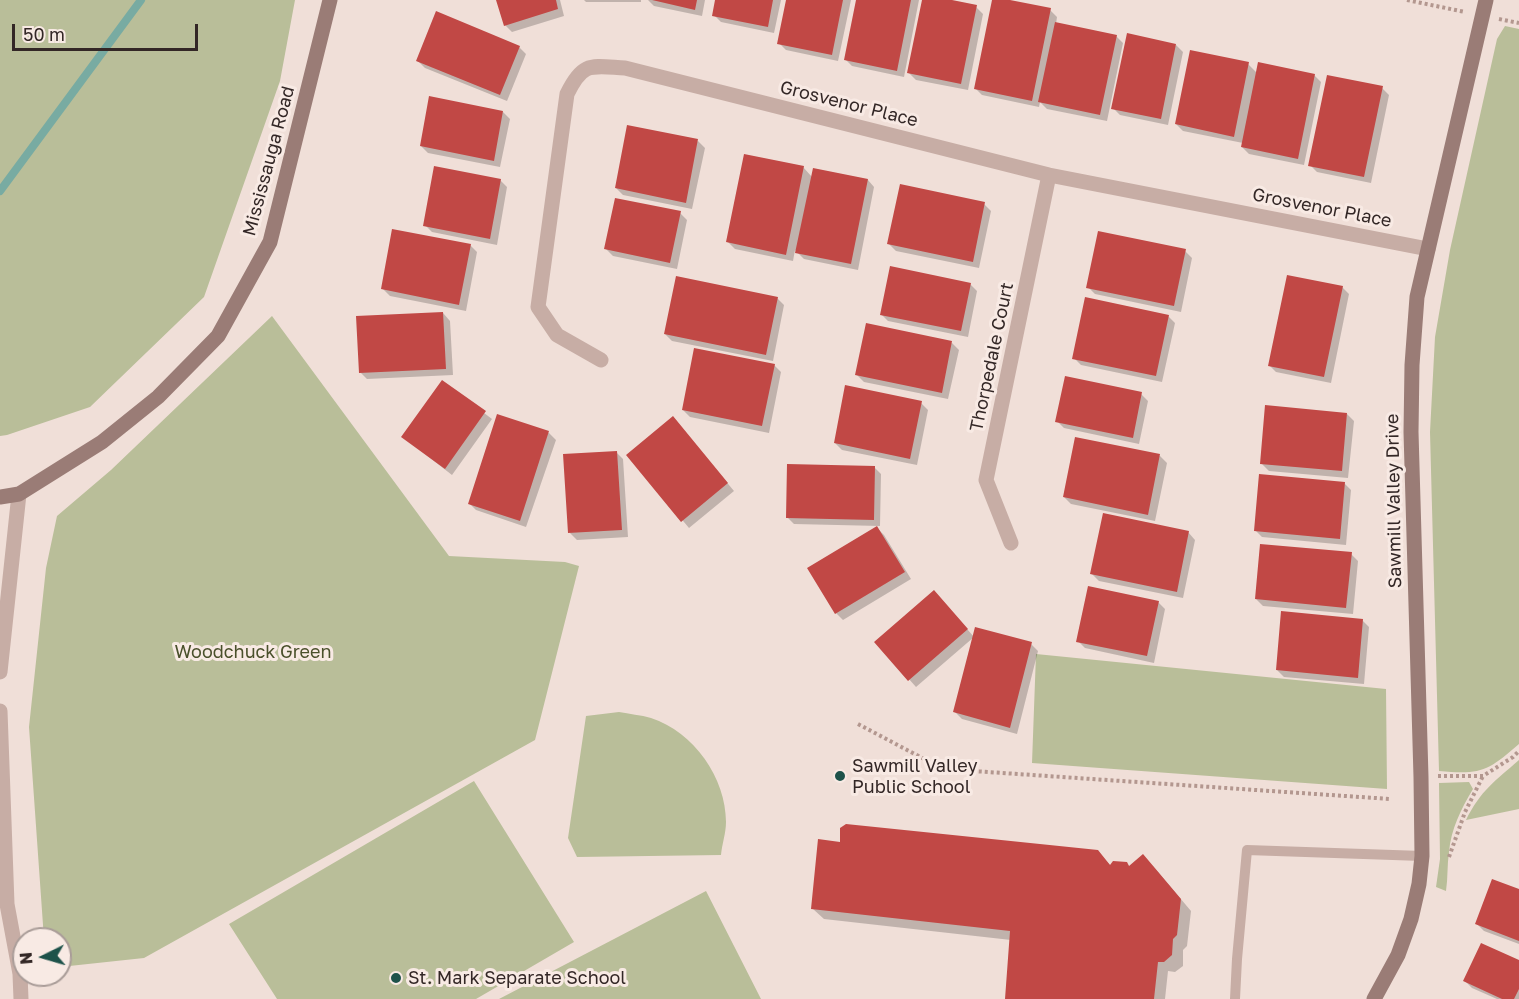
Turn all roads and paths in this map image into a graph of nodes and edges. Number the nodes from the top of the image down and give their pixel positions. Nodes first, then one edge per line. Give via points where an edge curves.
1 (330, 0) edge
2 (1407, 0) edge
3 (1486, 0) edge
4 (1447, 8) dead end
5 (1513, 22) dead end
6 (1519, 23) edge
7 (1049, 175) junction
8 (1428, 249) junction
9 (601, 360) dead end
10 (19, 494) junction
11 (0, 497) edge
12 (1011, 543) dead end
13 (0, 672) edge
14 (0, 711) edge
15 (858, 724) dead end
16 (1519, 750) edge
17 (1483, 776) junction
18 (1421, 777) junction
19 (1390, 800) dead end
20 (1422, 856) junction
21 (1449, 857) dead end
22 (21, 999) edge
23 (1235, 999) edge
24 (1374, 999) edge

1 - 10 street, Mississauga Road via 270,242 218,336 158,397 102,442
2 - 4 path
3 - 8 street, Sawmill Valley Drive
5 - 6 path
7 - 8 street, Grosvenor Place
7 - 9 street, Grosvenor Place via 625,68 591,66 576,75 567,94 538,307 557,335
7 - 12 street, Thorpedale Court via 986,480
8 - 18 street, Sawmill Valley Drive via 1417,297 1411,432
10 - 11 street, Mississauga Road
10 - 13 street
14 - 22 street via 7,904
15 - 19 path via 943,769
16 - 17 path
17 - 18 path
17 - 21 path
18 - 20 street, Sawmill Valley Drive
20 - 23 lane via 1247,850
20 - 24 street, Sawmill Valley Drive via 1411,919 1398,955

